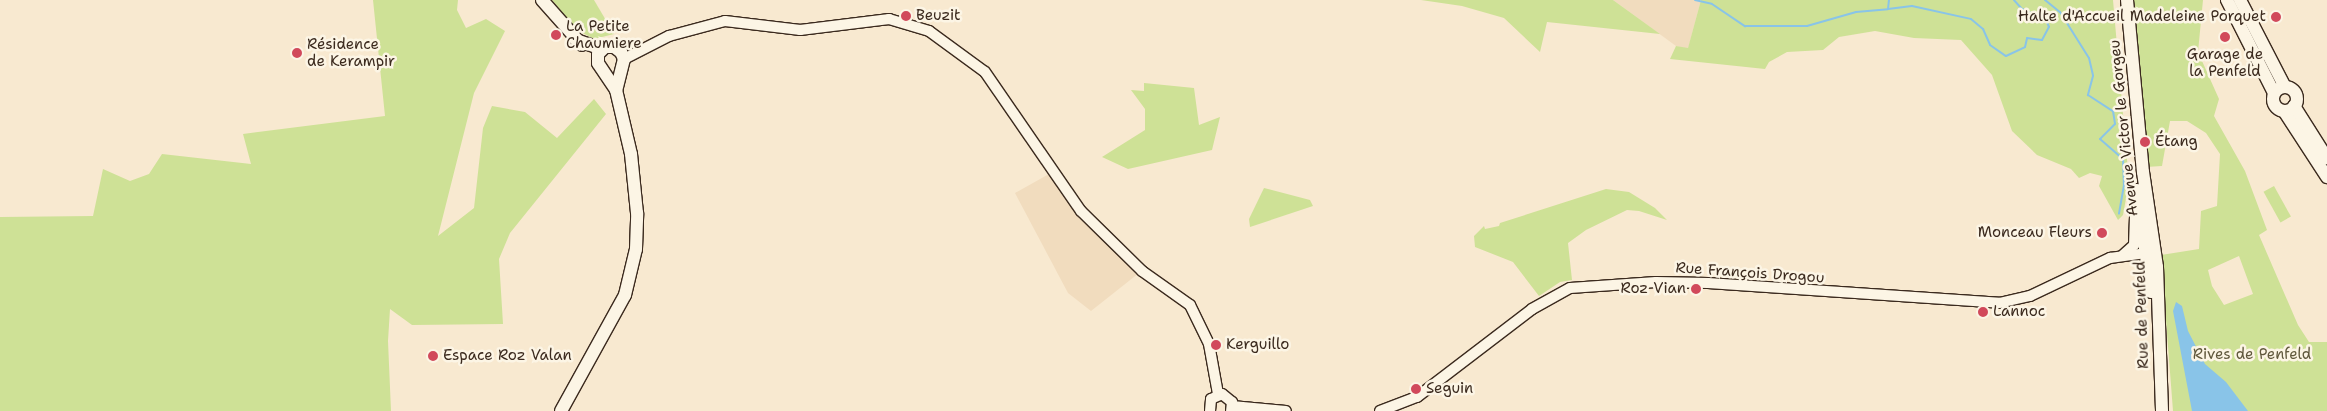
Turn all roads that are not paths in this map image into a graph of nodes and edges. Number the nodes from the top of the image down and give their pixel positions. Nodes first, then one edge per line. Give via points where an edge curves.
1 (542, 0) edge
2 (2120, 0) edge
3 (2127, 0) edge
4 (2227, 0) edge
5 (2240, 0) edge
6 (576, 40) junction
7 (605, 47) junction
8 (597, 58) junction
9 (621, 59) junction
10 (604, 71) junction
11 (616, 90) junction
12 (2280, 90) junction
13 (2289, 108) junction
14 (2327, 158) edge
15 (2327, 177) edge
16 (2137, 187) junction
17 (2151, 252) junction
18 (2122, 255) junction
19 (1218, 394) junction
20 (1232, 408) edge
21 (1207, 410) edge
22 (561, 411) edge
23 (1286, 411) edge
24 (1380, 411) edge
25 (2162, 411) edge

1 - 6 main road
2 - 16 main road, Avenue Victor le Gorgeu
3 - 17 main road, Avenue Victor le Gorgeu
4 - 12 main road
5 - 12 main road
6 - 7 main road
6 - 8 main road
7 - 8 main road
7 - 9 main road
8 - 10 main road
9 - 10 main road via 612,72
9 - 11 main road
9 - 19 street via 693,27 724,21 800,30 889,18 929,32 985,72 1081,210 1142,271 1190,305 1209,344
10 - 11 main road
11 - 22 main road via 632,164 637,213 636,249 625,296
12 - 13 main road via 2274,104
12 - 13 main road via 2295,93
13 - 14 main road
13 - 15 main road
16 - 17 main road, Avenue Victor le Gorgeu
16 - 18 street, Avenue Victor le Gorgeu via 2134,245
17 - 18 street, Rue François Drogou
17 - 25 main road, Rue de Penfeld
18 - 24 street, Rue François Drogou via 2030,296 1999,303 1708,283 1656,282 1570,288 1532,309 1417,396
19 - 20 street via 1230,398
19 - 21 street via 1211,399
20 - 23 street

